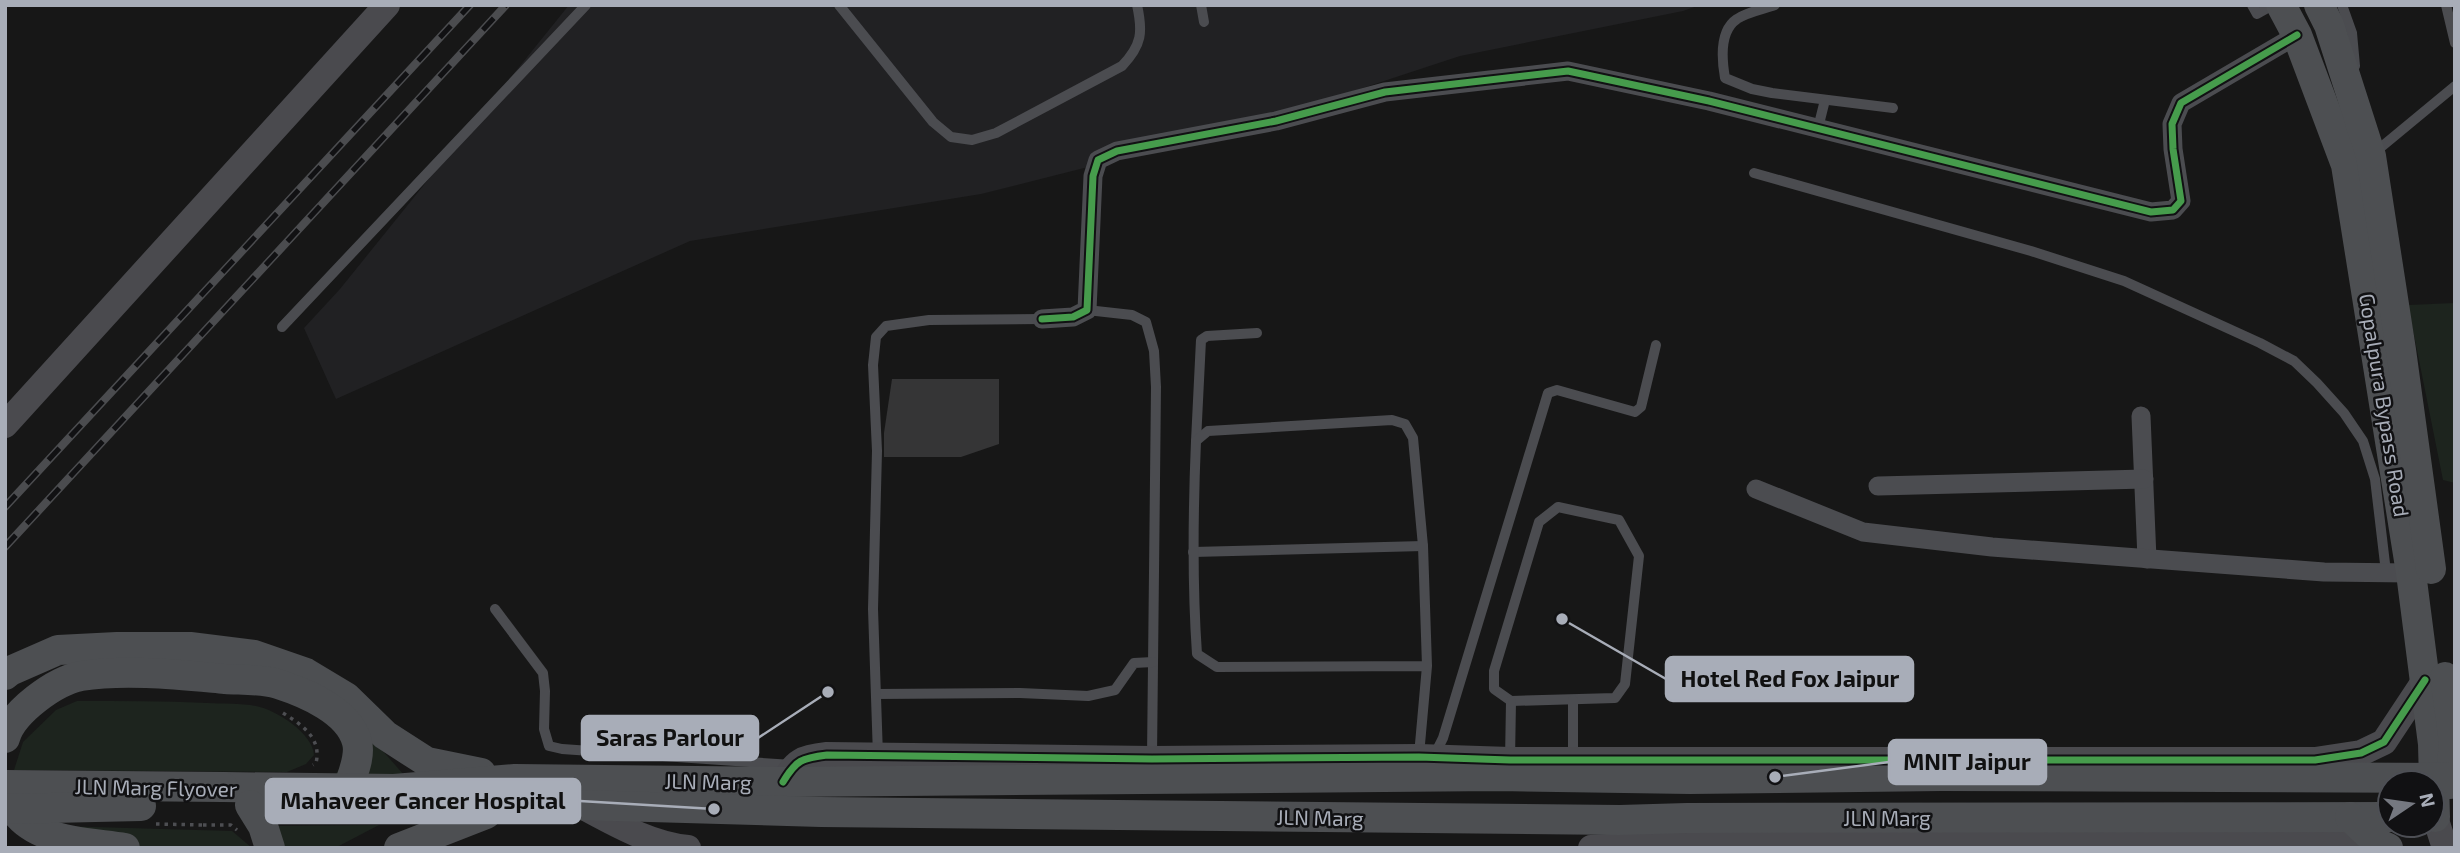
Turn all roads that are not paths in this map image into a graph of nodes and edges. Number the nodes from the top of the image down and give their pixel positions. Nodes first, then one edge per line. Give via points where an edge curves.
1 (387, 5) edge
2 (586, 5) edge
3 (839, 5) edge
4 (1137, 5) edge
5 (1201, 5) edge
6 (1775, 5) edge
7 (2252, 5) edge
8 (2273, 5) edge
9 (2281, 5) edge
10 (2319, 5) edge
11 (2342, 5) edge
12 (2446, 5) edge
13 (1204, 22) dead end
14 (2297, 35) junction
15 (2455, 43) edge
16 (2455, 86) edge
17 (1825, 100) junction
18 (1893, 108) dead end
19 (2361, 124) junction
20 (1818, 128) junction
21 (2358, 160) junction
22 (1754, 173) dead end
23 (1087, 310) junction
24 (1042, 319) joint
25 (282, 327) dead end
26 (1257, 333) dead end
27 (1656, 345) dead end
28 (2141, 415) dead end
29 (5, 425) edge
30 (1196, 441) junction
31 (2144, 479) junction
32 (1878, 486) dead end
33 (1756, 489) dead end
34 (1423, 546) junction
35 (1193, 552) junction
36 (2147, 559) junction
37 (2398, 572) junction
38 (495, 609) dead end
39 (2442, 652) junction
40 (1153, 663) junction
41 (1427, 666) junction
42 (5, 676) edge
43 (2455, 678) edge
44 (2425, 680) junction
45 (876, 694) junction
46 (1573, 700) junction
47 (1511, 701) junction
48 (5, 738) edge
49 (2029, 759) junction
50 (1510, 760) junction
51 (1573, 760) junction
52 (1424, 767) junction
53 (878, 768) junction
54 (1152, 769) junction
55 (1689, 769) junction
56 (2444, 769) edge
57 (788, 773) junction
58 (1941, 776) junction
59 (2376, 778) edge
60 (2446, 778) edge
61 (515, 779) junction
62 (5, 787) edge
63 (348, 789) junction
64 (214, 805) junction
65 (580, 805) junction
66 (502, 807) junction
67 (5, 808) edge
68 (245, 818) junction
69 (2129, 829) junction
70 (2376, 831) edge
71 (1689, 836) edge
72 (2376, 836) edge
73 (125, 848) edge
74 (270, 848) edge
75 (400, 848) edge
76 (688, 848) edge
77 (1591, 848) edge

1 - 29 street
2 - 25 lane
3 - 4 lane via 933,122 951,136 972,140 996,133 1122,66 1140,41
5 - 13 lane
6 - 17 lane via 1737,18 1731,26 1721,57 1725,78 1752,89
7 - 8 lane via 2257,14
9 - 14 main road, Gopalpura Bypass Road
10 - 19 main road, Gopalpura Bypass Road
11 - 19 lane via 2352,33
12 - 15 lane
14 - 20 street via 2181,103 2172,124 2181,201 2173,210 2151,212
14 - 21 main road, Gopalpura Bypass Road
16 - 21 lane
17 - 18 lane
17 - 20 lane
19 - 21 main road, Gopalpura Bypass Road
20 - 23 street via 1568,71 1385,92 1276,121 1117,151 1098,160 1093,176
21 - 37 main road, Gopalpura Bypass Road
21 - 39 main road, Gopalpura Bypass Road via 2401,350
22 - 37 lane via 2031,250 2124,281 2294,361 2344,414 2363,442
23 - 24 street via 1073,317
23 - 40 lane via 1146,322 1152,338 1156,387
24 - 45 lane via 929,320 886,326 876,337
26 - 30 lane via 1201,340
27 - 52 lane via 1641,407 1635,412 1557,390 1548,393 1443,738
28 - 31 street
30 - 34 lane via 1208,431 1392,420 1405,424 1413,438
30 - 35 lane
31 - 32 street
31 - 36 street
33 - 36 street via 1863,532
34 - 35 lane
34 - 41 lane
35 - 41 lane via 1197,654 1217,667
36 - 37 street via 2324,572
37 - 44 main road, Gopalpura Bypass Road
38 - 57 lane via 543,673 544,729 549,746
39 - 43 main road
39 - 60 main road, Gopalpura Bypass Road via 2454,742
40 - 45 lane via 1134,663 1115,690 1088,695
40 - 54 lane
41 - 52 lane
42 - 61 main road via 58,650 190,647 254,655 306,673 346,697 385,735 427,762
44 - 49 street via 2384,742 2361,753 2315,760
44 - 56 main road, Gopalpura Bypass Road
45 - 53 lane
46 - 47 lane
46 - 47 lane via 1615,698 1625,684 1639,556 1619,520 1558,507 1539,522 1494,671 1493,690
46 - 51 lane
47 - 50 lane
48 - 63 main road via 23,711 50,688 80,677 147,673 276,683 329,708 353,733 358,755
49 - 55 street
49 - 58 main road
50 - 51 street
50 - 52 street
51 - 55 street
52 - 54 main road, JLN Marg
52 - 55 main road, JLN Marg
53 - 54 main road, JLN Marg
53 - 57 main road, JLN Marg
55 - 58 main road, JLN Marg
57 - 61 main road, JLN Marg
58 - 59 main road, JLN Marg
61 - 63 main road, JLN Marg Flyover
62 - 64 main road, JLN Marg Flyover, bridge
62 - 73 main road via 18,815 30,827 55,837
63 - 64 main road, JLN Marg Flyover
64 - 67 main road, JLN Marg Flyover, bridge
64 - 68 main road, JLN Marg Flyover
65 - 66 main road, JLN Marg
65 - 71 main road, JLN Marg via 821,812 1620,820
65 - 76 street via 630,831
66 - 68 main road, JLN Marg
66 - 75 main road
68 - 74 main road via 263,826
69 - 70 main road, JLN Marg via 2350,817
69 - 71 main road, JLN Marg
69 - 72 street
71 - 77 street

